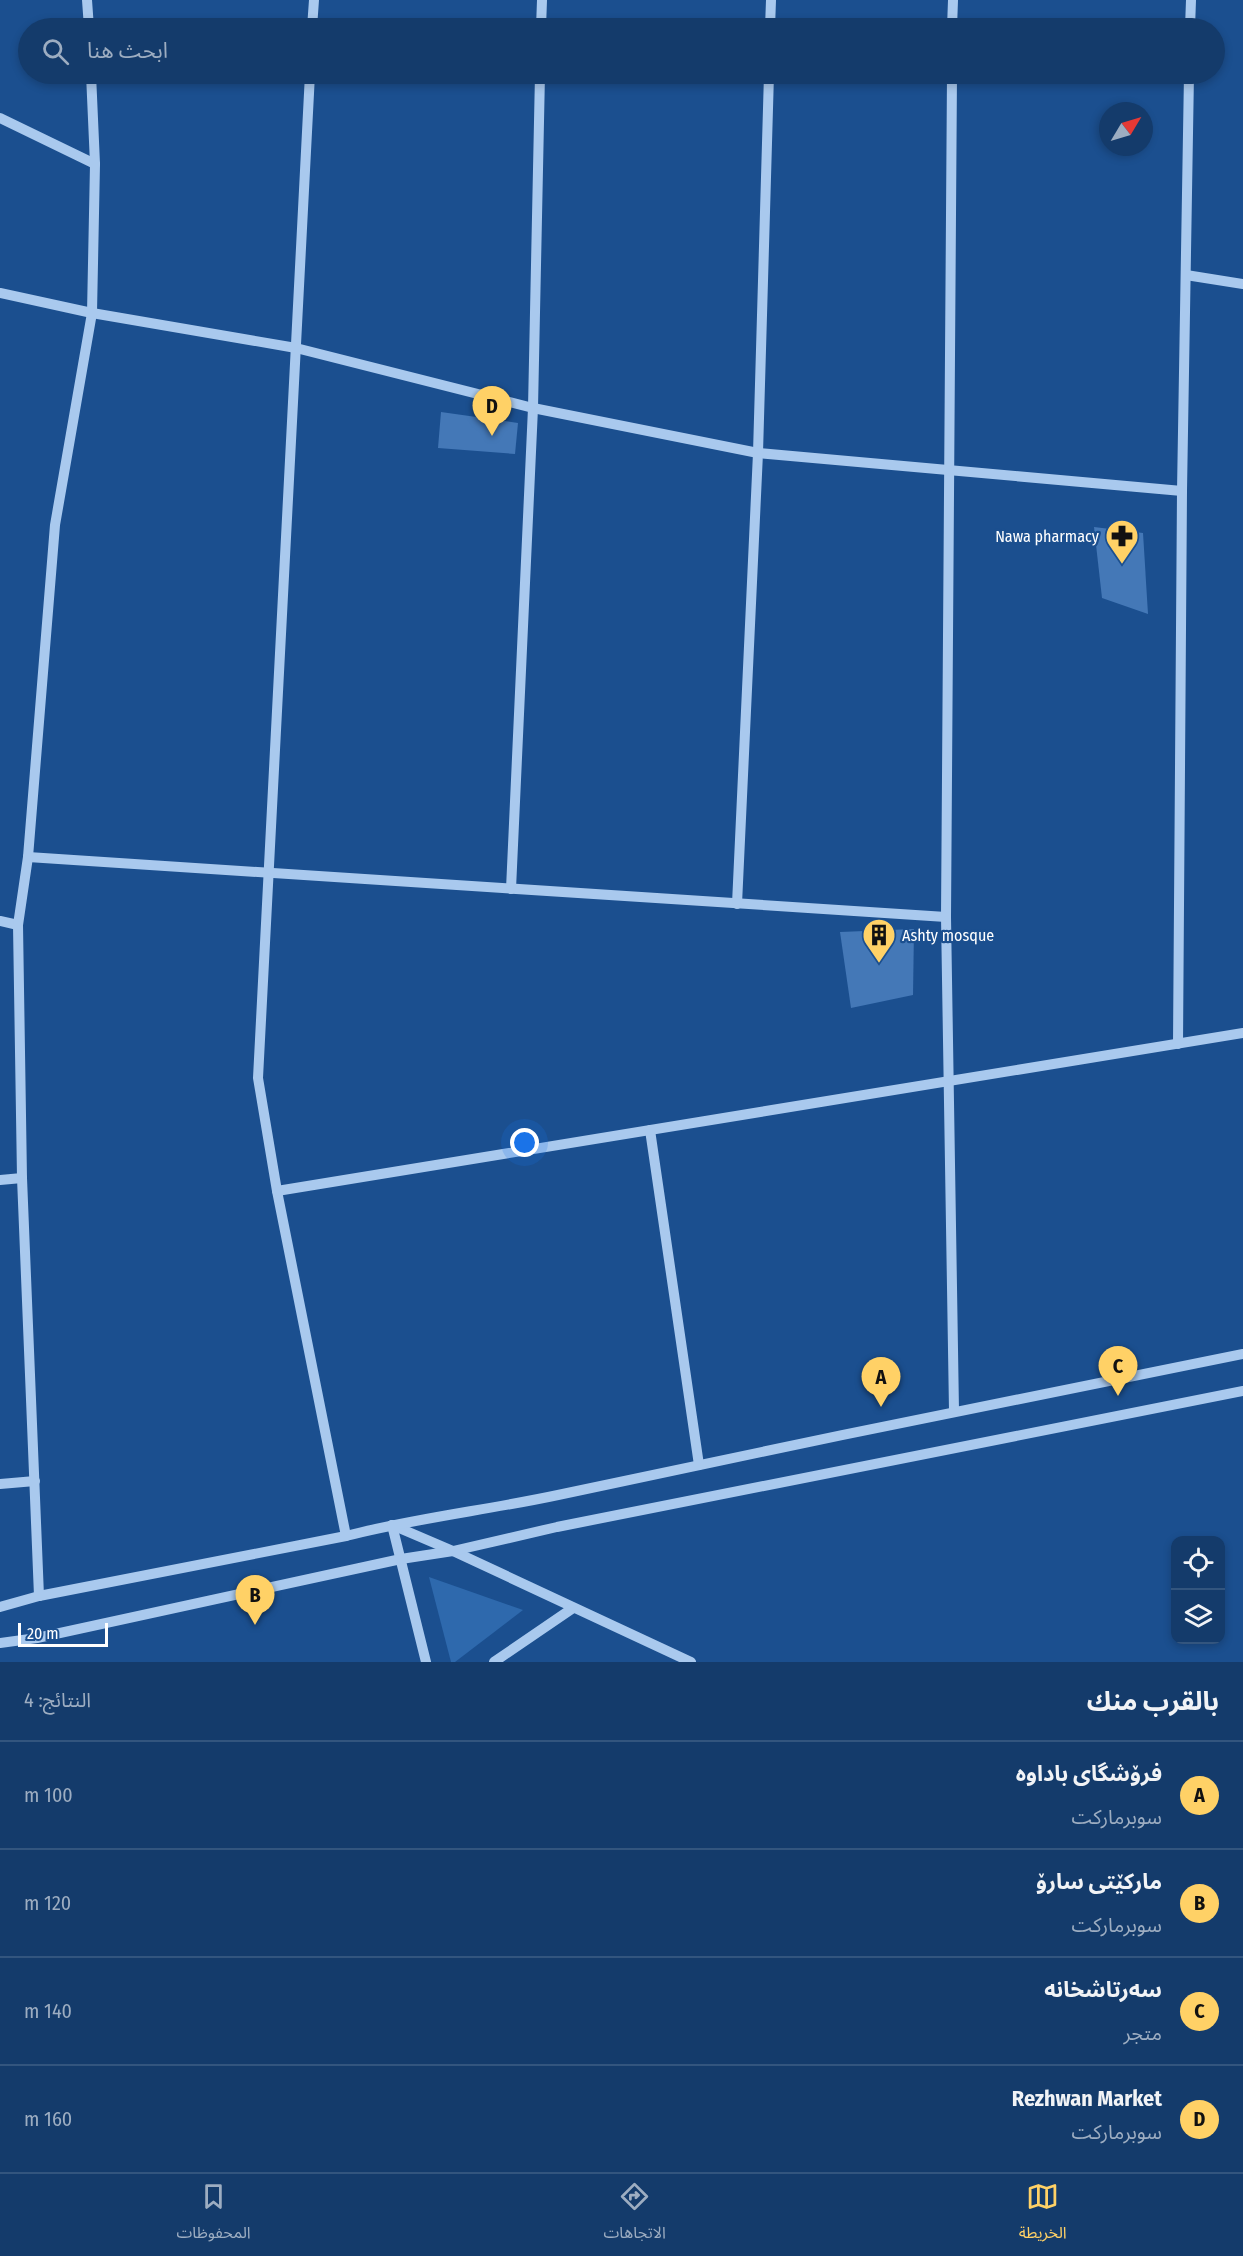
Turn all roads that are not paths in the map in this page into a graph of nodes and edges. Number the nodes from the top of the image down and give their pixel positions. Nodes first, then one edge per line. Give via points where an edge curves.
1 (87, 0) edge
2 (314, 0) edge
3 (542, 0) edge
4 (771, 0) edge
5 (953, 0) edge
6 (1191, 0) edge
7 (88, 18) edge
8 (313, 18) edge
9 (541, 18) edge
10 (770, 18) edge
11 (952, 18) edge
12 (1190, 18) edge
13 (91, 84) edge
14 (309, 84) edge
15 (540, 84) edge
16 (769, 84) edge
17 (952, 84) edge
18 (1190, 84) edge
19 (0, 118) edge
20 (95, 164) junction
21 (1186, 275) junction
22 (1243, 284) edge
23 (0, 293) edge
24 (92, 313) junction
25 (296, 348) junction
26 (533, 408) junction
27 (758, 453) junction
28 (951, 469) junction
29 (1182, 491) junction
30 (28, 857) junction
31 (268, 873) junction
32 (511, 889) junction
33 (736, 904) junction
34 (946, 918) junction
35 (0, 921) edge
36 (18, 925) junction
37 (1243, 1034) edge
38 (1178, 1044) junction
39 (948, 1082) junction
40 (650, 1130) junction
41 (22, 1178) junction
42 (0, 1180) edge
43 (277, 1191) junction
44 (1243, 1354) edge
45 (1243, 1391) edge
46 (954, 1411) junction
47 (699, 1464) junction
48 (35, 1481) junction
49 (0, 1484) edge
50 (392, 1525) junction
51 (346, 1536) junction
52 (453, 1551) junction
53 (401, 1559) junction
54 (39, 1596) junction
55 (0, 1607) edge
56 (573, 1608) junction
57 (0, 1643) edge
58 (426, 1662) edge
59 (494, 1662) edge
60 (691, 1662) edge

1 - 7 street
2 - 8 street
3 - 9 street
4 - 10 street
5 - 11 street
6 - 12 street
13 - 20 street
14 - 25 street
15 - 26 street
16 - 27 street
17 - 28 street
18 - 21 street
19 - 20 street
20 - 24 street
21 - 22 street
21 - 29 street
23 - 24 street
24 - 25 street
24 - 30 street via 55,525
25 - 26 street
25 - 31 street
26 - 27 street
26 - 32 street
27 - 28 street
27 - 33 street
28 - 29 street
28 - 34 street
29 - 38 street
30 - 31 street
30 - 36 street
31 - 32 street
31 - 43 street via 258,1078
32 - 33 street
33 - 34 street
34 - 39 street
35 - 36 street
36 - 41 street
37 - 38 street
38 - 39 street
39 - 40 street
39 - 46 street
40 - 43 street
40 - 47 street
41 - 42 street
41 - 48 street
43 - 51 street
44 - 46 street
45 - 52 street
46 - 47 street
47 - 50 street via 554,1496
48 - 49 street
48 - 54 street
50 - 51 street
50 - 52 street
50 - 53 street
51 - 54 street
52 - 53 street
52 - 56 street
53 - 57 street
53 - 58 street
54 - 55 street
56 - 59 street
56 - 60 street

